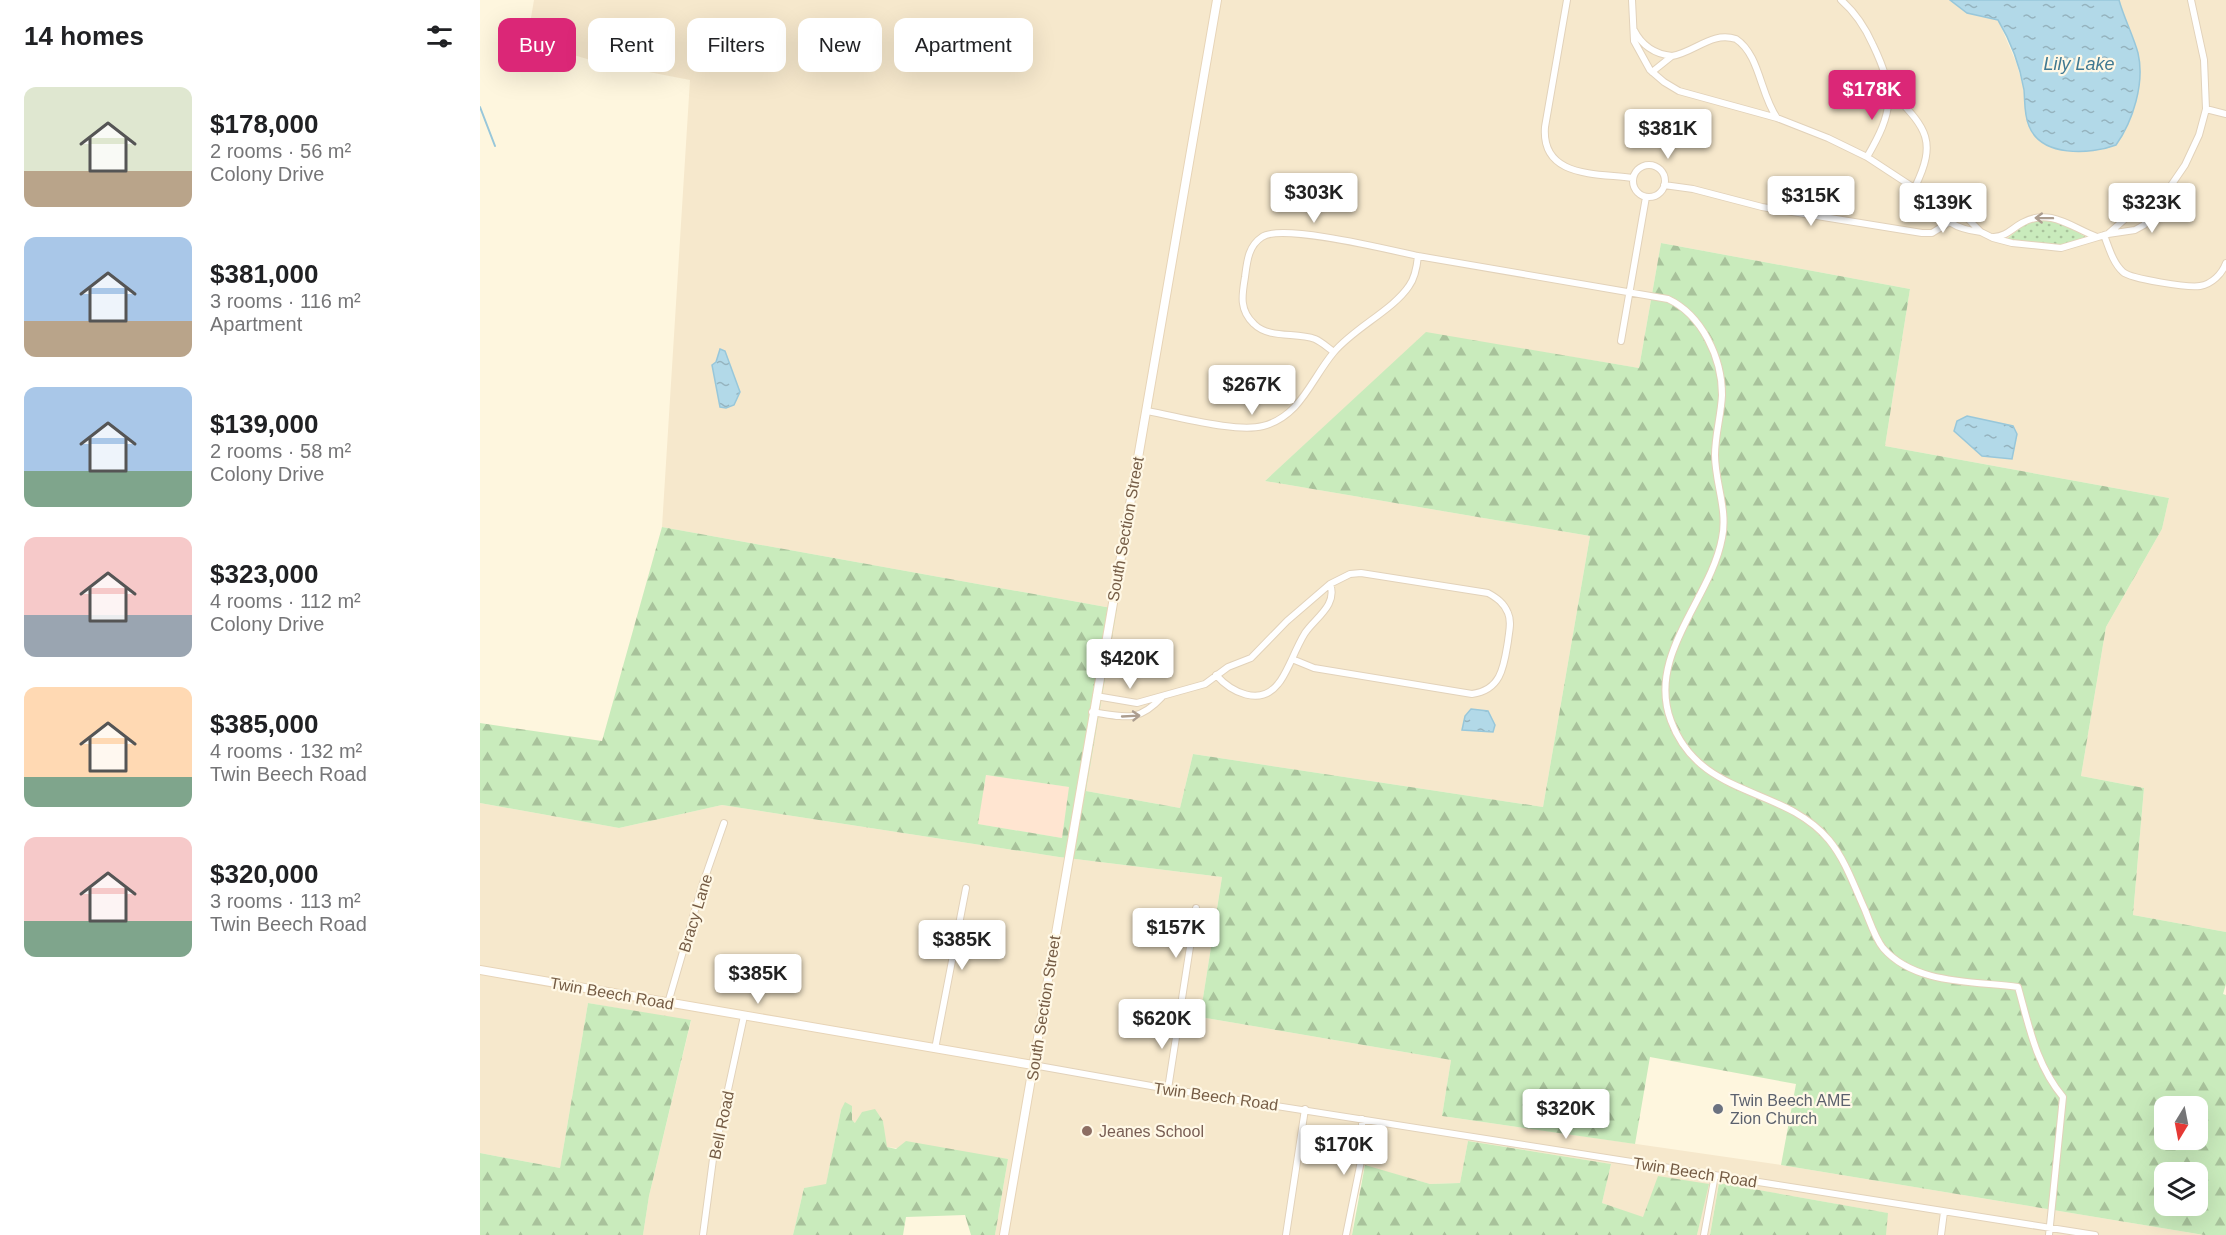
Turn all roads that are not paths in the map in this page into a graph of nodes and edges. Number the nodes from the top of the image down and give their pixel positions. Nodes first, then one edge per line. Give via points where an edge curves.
1 (1217, 0) edge
2 (1568, 0) edge
3 (1632, 0) edge
4 (1841, 0) edge
5 (2191, 0) edge
6 (1632, 26) junction
7 (1672, 56) junction
8 (1652, 72) junction
9 (1890, 90) junction
10 (2206, 109) junction
11 (2226, 114) edge
12 (1777, 118) junction
13 (1867, 158) junction
14 (1632, 178) junction
15 (1664, 185) junction
16 (1915, 187) junction
17 (2166, 192) junction
18 (1646, 197) junction
19 (1931, 199) junction
20 (1948, 223) junction
21 (1981, 232) junction
22 (2103, 235) junction
23 (1993, 238) junction
24 (1418, 256) junction
25 (2226, 263) edge
26 (1630, 291) junction
27 (1621, 341) dead end
28 (1334, 352) junction
29 (1146, 411) junction
30 (1330, 584) junction
31 (1292, 659) junction
32 (1216, 675) junction
33 (1096, 696) junction
34 (1163, 697) junction
35 (1092, 712) junction
36 (724, 823) dead end
37 (966, 888) dead end
38 (1196, 908) dead end
39 (480, 970) edge
40 (668, 1003) junction
41 (744, 1016) junction
42 (935, 1049) junction
43 (1033, 1065) junction
44 (1168, 1089) junction
45 (1305, 1109) junction
46 (1362, 1119) junction
47 (1715, 1175) junction
48 (1944, 1212) junction
49 (2050, 1227) junction
50 (703, 1235) edge
51 (1004, 1235) edge
52 (1287, 1235) edge
53 (1346, 1235) edge
54 (1704, 1235) edge
55 (1941, 1235) edge
56 (2049, 1235) edge
57 (2095, 1235) edge

1 - 29 street, South Section Street
2 - 14 street via 1545,127 1546,147 1557,162 1568,168
3 - 6 street
4 - 9 street via 1853,10 1867,32
5 - 10 street via 2204,60
6 - 7 street via 1649,49
6 - 8 street via 1634,41
7 - 8 street
7 - 12 street via 1719,36 1736,39 1749,52 1768,105
8 - 12 street via 1680,92
9 - 13 street via 1887,114
9 - 16 street via 1926,135 1926,165
10 - 11 street
10 - 17 street via 2185,165
12 - 13 street
13 - 16 street
14 - 15 street via 1641,166 1652,165 1664,175
14 - 18 street via 1634,189
15 - 18 street via 1656,196
15 - 20 street via 1762,207 1922,233 1932,233
16 - 19 street
17 - 22 street via 2140,206
17 - 22 street via 2144,225
18 - 26 street
19 - 20 street
19 - 21 street via 1959,210
20 - 21 street
21 - 23 street
22 - 23 street via 2061,248
22 -> 23 street via 2064,220 2041,217 2024,221 2008,234
22 - 25 street via 2115,262 2129,276 2200,286 2214,283
24 - 26 street
24 - 28 street via 1410,286
24 - 28 street via 1281,231 1262,236 1251,247 1241,299 1248,317 1263,330 1316,339
26 - 27 street
26 - 49 street via 1668,299 1687,310 1714,352 1722,394 1715,457 1723,505 1723,538 1669,661 1666,691 1670,720 1685,748 1706,771 1796,812 1821,830 1840,854 1882,947 1895,959 1927,975 2018,987 2039,1062 2062,1097
28 - 29 street via 1294,409 1266,425 1237,427
29 - 33 street, South Section Street
30 - 31 street via 1327,608 1305,633
30 - 31 street via 1350,574 1373,573 1494,597 1504,605 1511,622 1500,677 1488,689 1472,694 1314,669
30 - 32 street via 1251,658
31 - 32 street via 1279,684 1262,694 1234,692
32 - 34 street via 1205,684
33 - 34 street via 1137,703
33 - 35 street, South Section Street
35 -> 34 street via 1141,716
35 - 43 street, South Section Street
36 - 40 street, Bracy Lane
37 - 42 street
38 - 44 street
39 - 40 street, Twin Beech Road
40 - 41 street, Twin Beech Road
41 - 42 street, Twin Beech Road
41 - 50 street, Bell Road via 713,1158
42 - 43 street, Twin Beech Road
43 - 44 street, Twin Beech Road
43 - 51 street, South Section Street
44 - 45 street, Twin Beech Road
45 - 46 street, Twin Beech Road
45 - 52 street
46 - 47 street, Twin Beech Road
46 - 53 street via 1362,1156
47 - 48 street, Twin Beech Road
47 - 54 street
48 - 49 street, Twin Beech Road
48 - 55 street
49 - 56 street
49 - 57 street, Twin Beech Road

